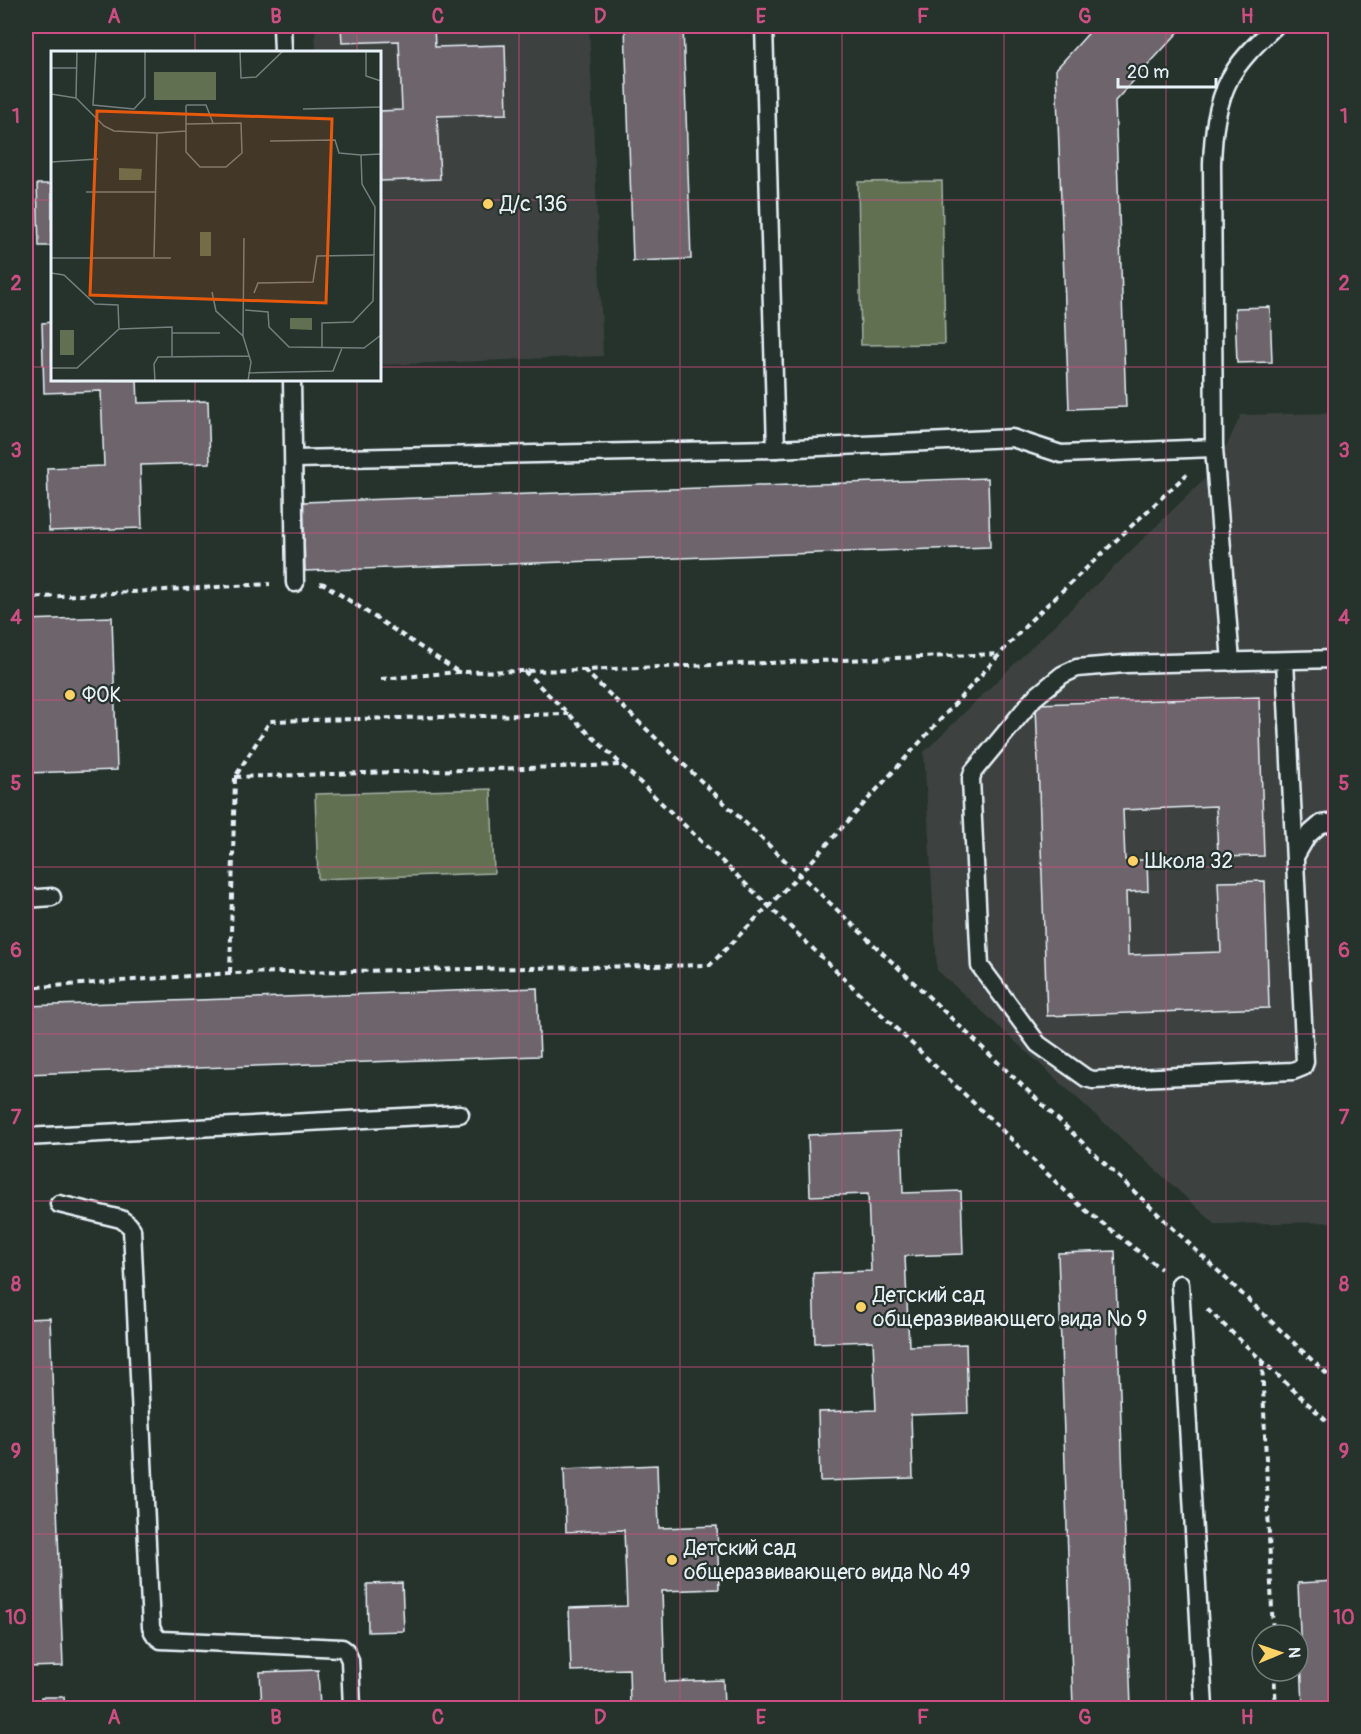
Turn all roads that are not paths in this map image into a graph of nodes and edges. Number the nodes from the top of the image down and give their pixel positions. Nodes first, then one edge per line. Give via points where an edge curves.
1 (282, 26) edge
2 (764, 26) edge
3 (1275, 26) edge
4 (283, 51) edge
5 (292, 381) edge
6 (1214, 448) junction
7 (776, 449) junction
8 (294, 459) junction
9 (296, 583) road end
10 (1335, 659) edge
11 (1285, 661) junction
12 (1231, 662) junction
13 (1335, 822) edge
14 (1296, 855) junction
15 (52, 897) dead end
16 (26, 899) edge
17 (460, 1114) dead end
18 (26, 1137) edge
19 (59, 1204) dead end
20 (1180, 1284) road end
21 (352, 1708) edge
22 (1204, 1708) edge

1 - 4 lane
2 - 7 lane
3 - 6 lane via 1230,78 1214,134
5 - 8 lane
6 - 7 lane via 1060,454 1012,438
6 - 12 lane
7 - 8 lane
8 - 9 lane
10 - 11 lane
11 - 12 lane
11 - 14 lane
12 - 14 lane via 1077,668 1034,698 975,769 971,779 980,966 1038,1044 1089,1079 1298,1070 1306,1056
13 - 14 lane via 1321,824 1307,836
15 - 16 lane
17 - 18 lane
19 - 21 lane via 121,1219 132,1229 152,1632 161,1640 342,1648 350,1660
20 - 22 lane

